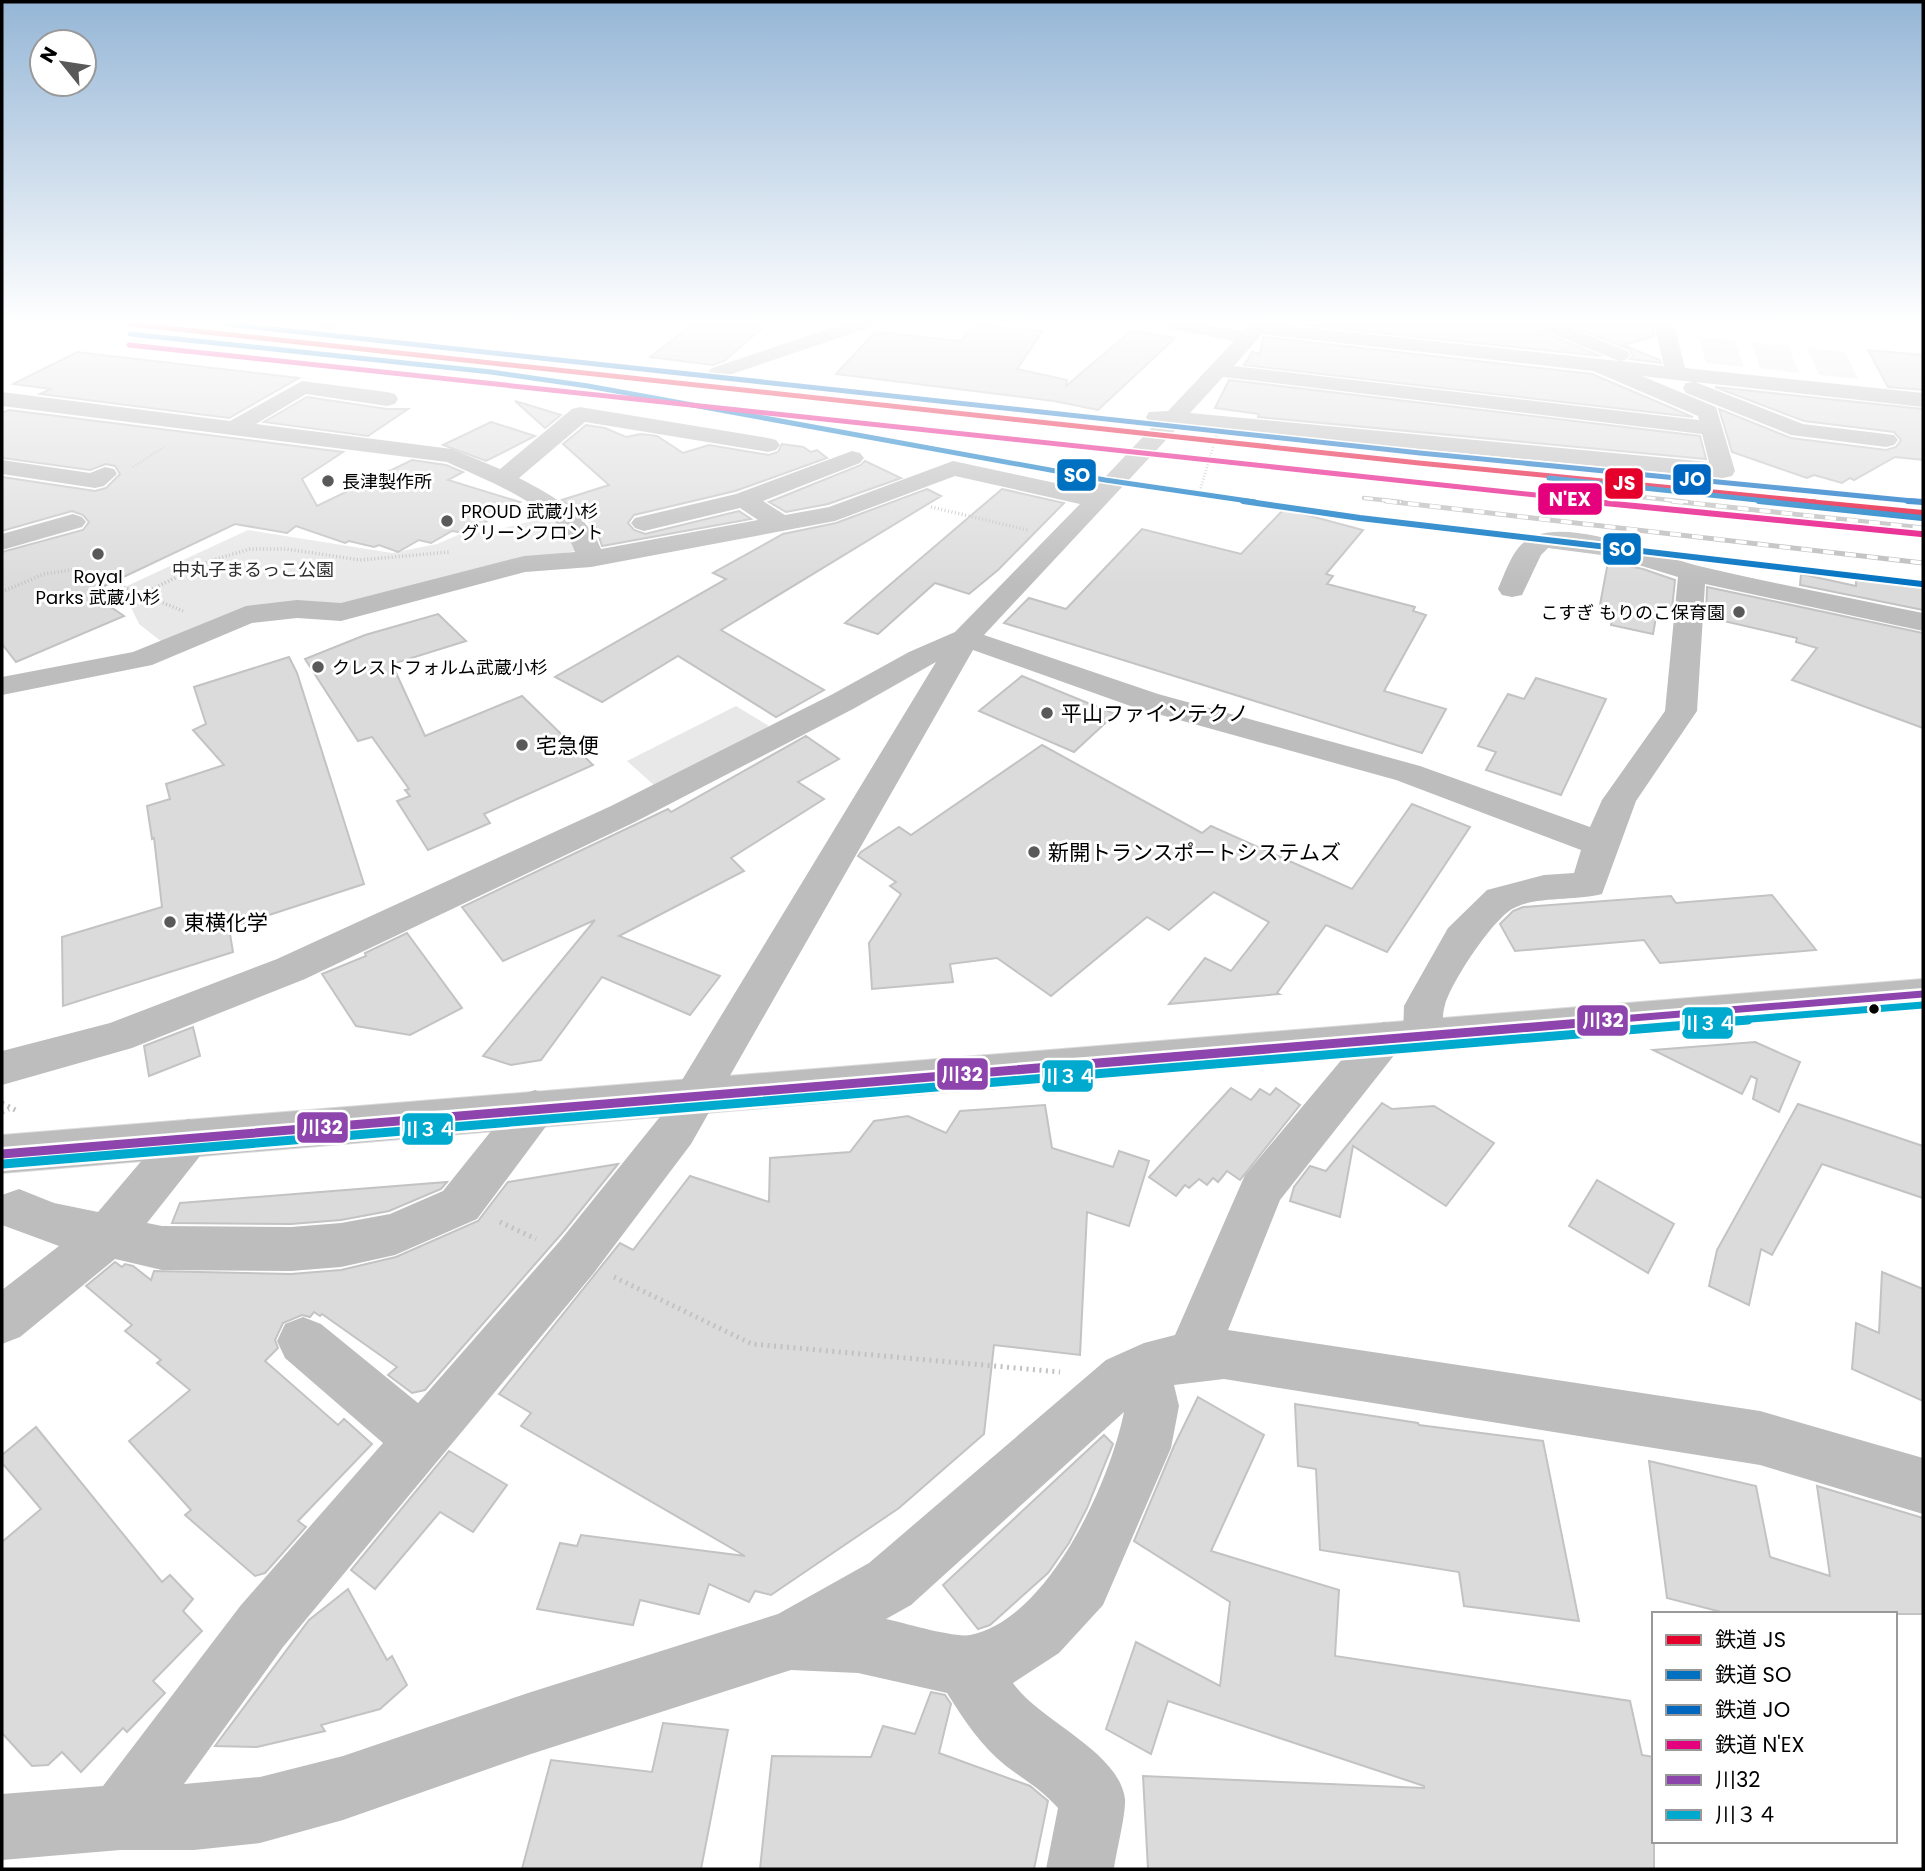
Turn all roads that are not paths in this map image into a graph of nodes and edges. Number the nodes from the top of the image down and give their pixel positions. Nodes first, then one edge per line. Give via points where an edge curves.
1 (100, 411) edge
2 (262, 411) edge
3 (1171, 411) edge
4 (1424, 411) edge
5 (1566, 411) edge
6 (1706, 411) edge
7 (1753, 411) edge
8 (1164, 418) junction
9 (234, 428) junction
10 (1711, 428) junction
11 (1886, 440) dead end
12 (1423, 443) junction
13 (768, 445) dead end
14 (852, 458) dead end
15 (2, 467) edge
16 (100, 477) road end
17 (502, 480) junction
18 (744, 500) junction
19 (1097, 500) junction
20 (73, 522) dead end
21 (782, 524) junction
22 (600, 529) junction
23 (2, 542) edge
24 (591, 559) junction
25 (1692, 573) junction
26 (1512, 589) dead end
27 (1923, 622) edge
28 (965, 638) junction
29 (2, 686) edge
30 (1601, 844) junction
31 (1923, 994) edge
32 (1404, 1037) junction
33 (2, 1068) edge
34 (697, 1095) junction
35 (535, 1108) junction
36 (188, 1138) junction
37 (2, 1154) edge
38 (19, 1210) dead end
39 (108, 1236) junction
40 (2, 1320) edge
41 (303, 1341) dead end
42 (1153, 1367) junction
43 (421, 1440) junction
44 (1923, 1486) edge
45 (791, 1640) junction
46 (966, 1666) junction
47 (120, 1817) junction
48 (2, 1827) edge
49 (1080, 1869) edge

1 - 9 main road
2 - 9 main road
3 - 8 main road
4 - 12 main road
5 - 10 main road
6 - 10 main road
7 - 11 main road via 1799,430
8 - 12 main road
8 - 19 main road
9 - 17 main road via 452,456
10 - 12 main road via 1723,471
13 - 17 main road via 580,414
14 - 18 main road
15 - 16 main road
17 - 22 main road via 556,513
18 - 21 main road
18 - 22 main road via 664,520
19 - 21 main road via 953,468 835,513
19 - 28 main road
20 - 23 main road
21 - 24 main road
22 - 24 main road
24 - 29 main road via 524,564 341,612 297,609 246,615 141,659
25 - 26 main road via 1666,562 1545,539 1534,544
25 - 27 main road
25 - 30 main road via 1681,711 1619,800
28 - 30 main road via 1147,701 1408,773
28 - 33 main road via 623,814 291,969 117,1037
28 - 34 main road
30 - 32 main road via 1588,885 1544,888 1500,900 1462,938
31 - 32 main road
32 - 34 main road
32 - 42 main road via 1261,1189
34 - 35 main road
34 - 43 main road via 675,1131 576,1258
35 - 36 main road
35 - 39 main road via 460,1205 395,1234 291,1249 162,1248
36 - 37 main road
36 - 39 main road
38 - 39 main road via 51,1223
39 - 40 main road
41 - 43 main road
42 - 44 main road via 1224,1354 1760,1438
42 - 45 main road via 890,1584
42 - 46 main road via 1144,1448 1082,1584 1038,1632 1002,1657
43 - 47 main road via 262,1626
45 - 46 main road via 858,1643
45 - 47 main road via 331,1791 260,1810 194,1817
46 - 49 main road via 993,1709 1028,1743 1065,1767 1092,1798
47 - 48 main road

